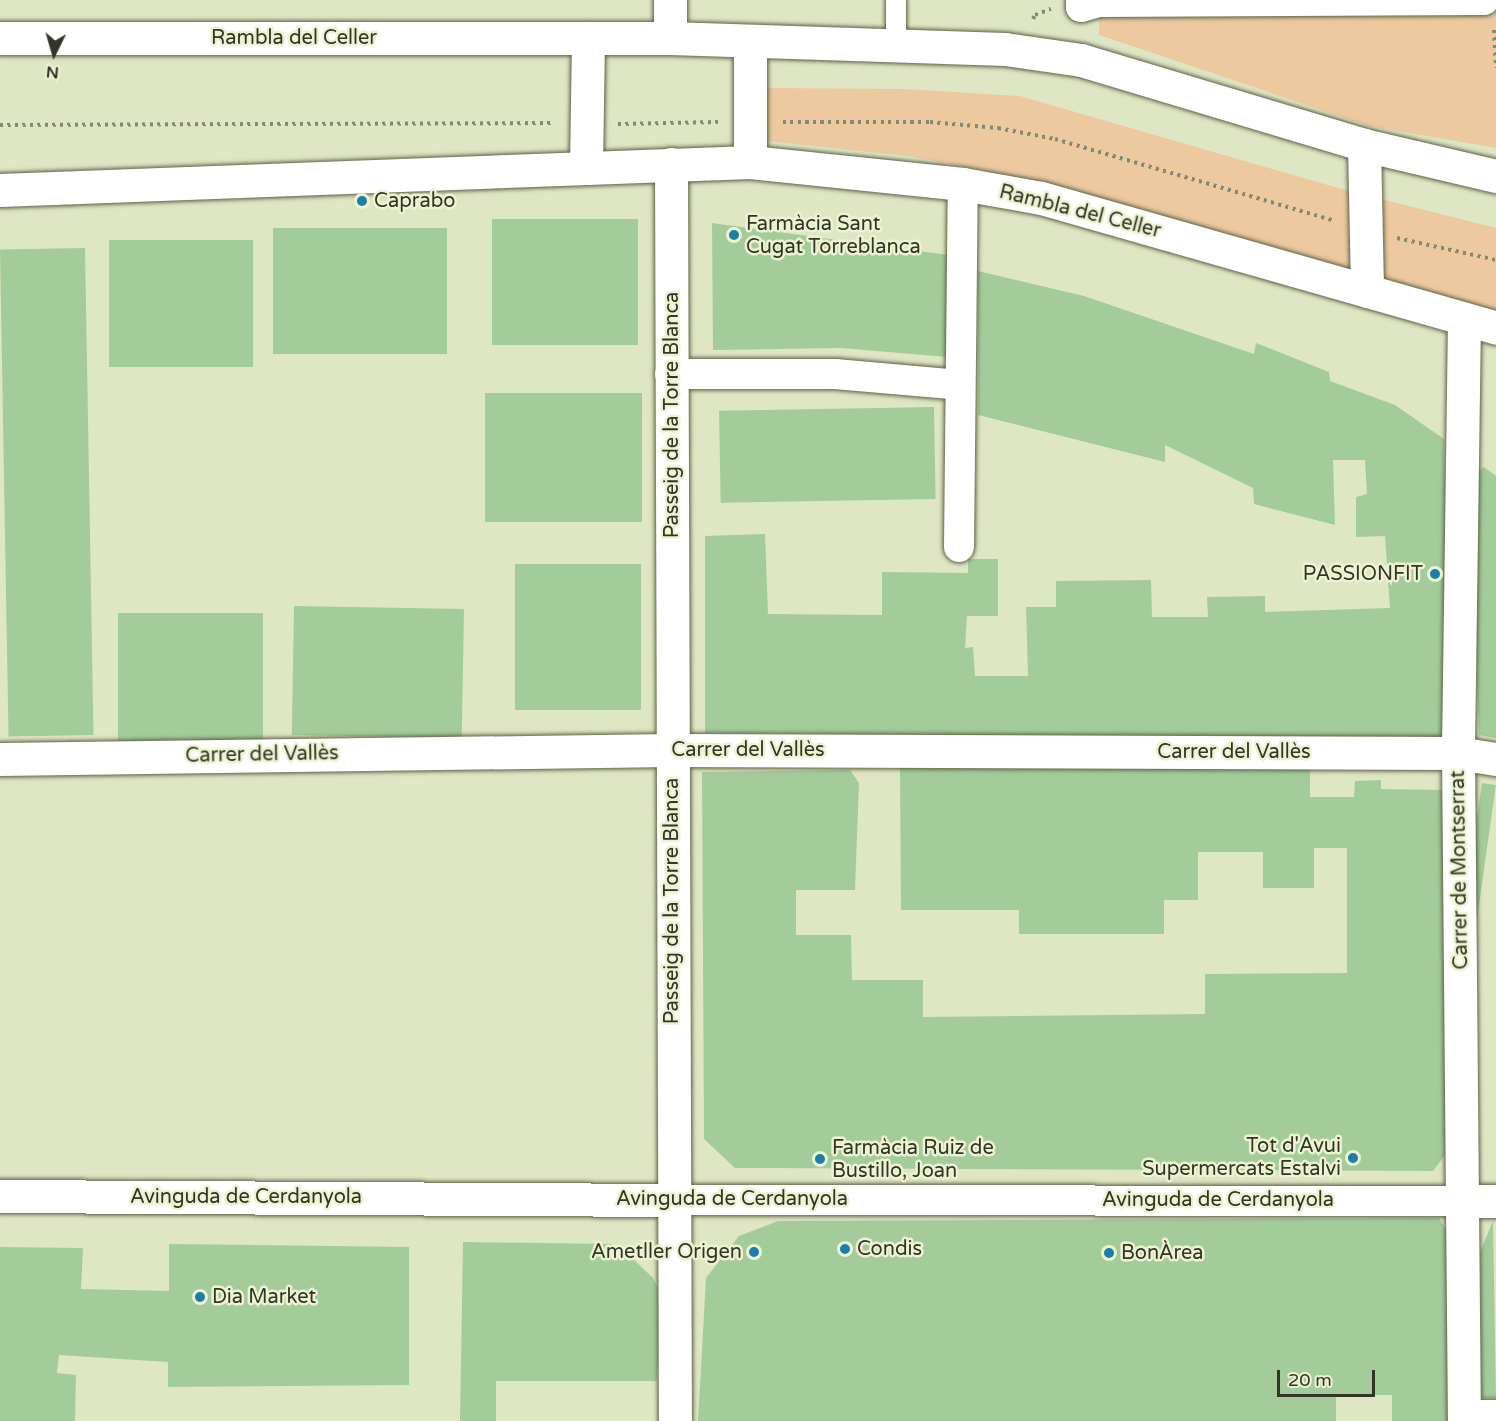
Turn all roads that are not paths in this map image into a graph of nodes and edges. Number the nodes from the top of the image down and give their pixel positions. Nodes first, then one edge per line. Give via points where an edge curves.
1 (670, 0) edge
2 (896, 0) edge
3 (1484, 1) edge
4 (1081, 4) edge
5 (0, 38) edge
6 (588, 38) junction
7 (670, 38) junction
8 (750, 42) junction
9 (896, 46) junction
10 (1364, 145) junction
11 (750, 162) junction
12 (671, 164) junction
13 (586, 167) junction
14 (1496, 176) edge
15 (963, 184) junction
16 (0, 190) edge
17 (1366, 291) junction
18 (1464, 319) junction
19 (1496, 328) edge
20 (670, 374) junction
21 (960, 385) junction
22 (959, 547) dead end
23 (672, 750) junction
24 (1458, 753) junction
25 (0, 759) edge
26 (1496, 759) edge
27 (0, 1196) edge
28 (676, 1200) junction
29 (1482, 1201) edge
30 (1475, 1418) edge
31 (675, 1421) edge

1 - 7 street
2 - 9 lane
3 - 4 street
5 - 6 street, Rambla del Celler
6 - 7 street, Rambla del Celler
6 - 13 street
7 - 8 street, Rambla del Celler
8 - 9 street, Rambla del Celler
8 - 11 street
9 - 10 street, Rambla del Celler via 1005,49 1081,60
10 - 14 street, Rambla del Celler
10 - 17 street
11 - 12 street, Rambla del Celler
11 - 15 street, Rambla del Celler
12 - 13 street, Rambla del Celler
12 - 20 street, Passeig de la Torre Blanca
13 - 16 street, Rambla del Celler
15 - 17 street, Rambla del Celler via 1041,198
15 - 21 street
17 - 18 street, Rambla del Celler
18 - 19 street, Rambla del Celler
18 - 24 street, Carrer de Montserrat
20 - 21 street via 834,374
20 - 23 street, Passeig de la Torre Blanca
21 - 22 street
23 - 24 street, Carrer del Vallès
23 - 25 street, Carrer del Vallès
23 - 28 street, Passeig de la Torre Blanca
24 - 26 street, Carrer del Vallès
24 - 29 street, Carrer de Montserrat
27 - 28 street, Avinguda de Cerdanyola
28 - 29 street, Avinguda de Cerdanyola
28 - 31 street, Passeig de la Torre Blanca
29 - 30 street, Carrer de Montserrat

